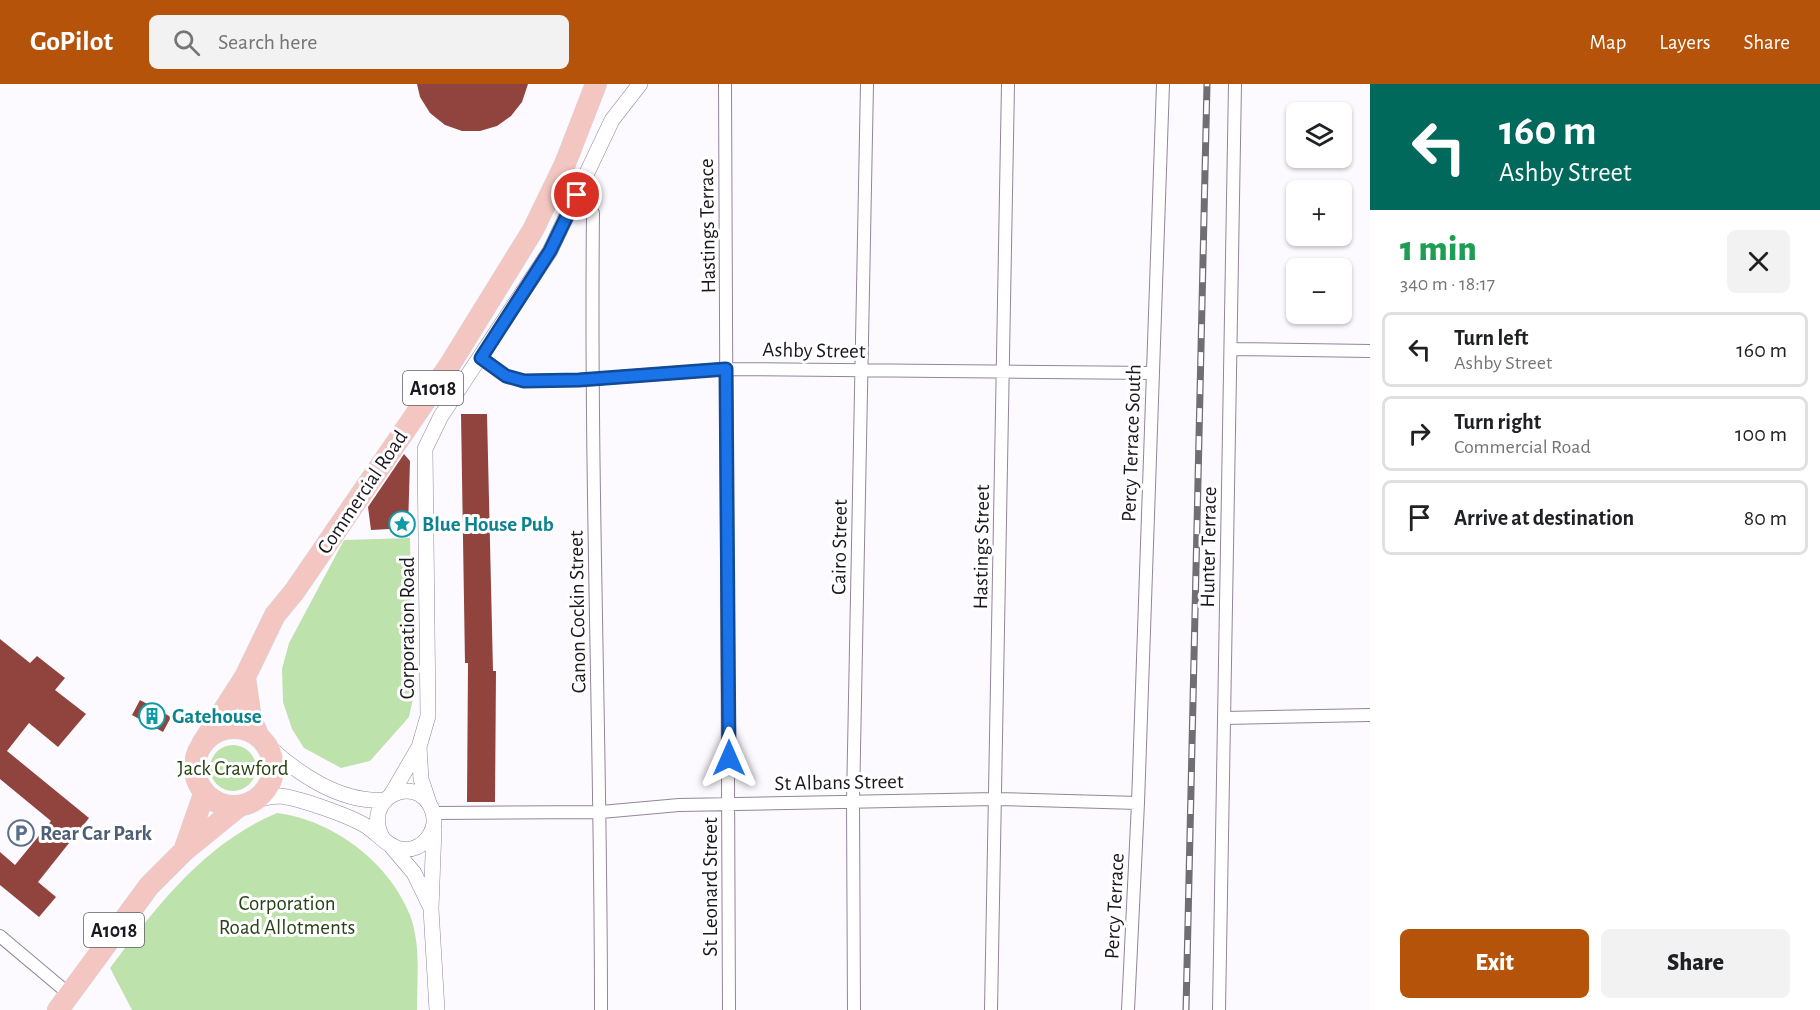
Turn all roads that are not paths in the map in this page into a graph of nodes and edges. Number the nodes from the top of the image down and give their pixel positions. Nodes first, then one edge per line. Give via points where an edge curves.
1 (596, 84) edge
2 (640, 84) edge
3 (725, 84) edge
4 (867, 84) edge
5 (1008, 84) edge
6 (1163, 84) edge
7 (1235, 84) edge
8 (593, 213) dead end
9 (1232, 349) junction
10 (1370, 351) edge
11 (481, 358) junction
12 (726, 369) junction
13 (862, 370) junction
14 (1003, 372) junction
15 (1153, 373) junction
16 (591, 379) junction
17 (426, 471) joint
18 (245, 677) junction
19 (1370, 715) edge
20 (1225, 718) junction
21 (263, 742) junction
22 (202, 744) junction
23 (419, 747) junction
24 (204, 794) junction
25 (388, 797) junction
26 (258, 799) junction
27 (996, 799) junction
28 (853, 801) junction
29 (1138, 803) junction
30 (729, 804) junction
31 (238, 807) junction
32 (601, 812) junction
33 (432, 815) junction
34 (386, 841) junction
35 (184, 851) junction
36 (431, 909) junction
37 (0, 936) edge
38 (64, 1002) edge
39 (437, 1010) edge
40 (601, 1010) edge
41 (729, 1010) edge
42 (854, 1010) edge
43 (991, 1010) edge
44 (1128, 1010) edge
45 (1219, 1010) edge

1 - 18 highway, Commercial Road / A1018 via 565,164 533,230 449,366 294,592 274,615
2 - 11 street, Commercial Road via 612,120 550,251
3 - 12 street, Hastings Terrace
4 - 13 street, Cairo Street
5 - 14 street, Hastings Street
6 - 15 street, Percy Terrace South
7 - 9 street, Hunter Terrace
8 - 16 street, Canon Cockin Street
9 - 10 street
9 - 20 street, Hunter Terrace
11 - 16 street, Ashby Street via 506,376 524,381
11 - 17 street, Commercial Road via 433,430 426,449
12 - 13 street, Ashby Street
12 - 16 street, Ashby Street
12 - 30 street, St Leonard Street
13 - 14 street, Ashby Street
13 - 28 street, Cairo Street
14 - 15 street, Ashby Street
14 - 27 street, Hastings Street
15 - 29 street, Percy Terrace South
16 - 32 street, Canon Cockin Street
17 - 23 street, Corporation Road via 428,716
18 - 21 highway via 251,719
18 - 22 highway, Commercial Road / A1018
19 - 20 street
20 - 45 street, Hunter Terrace
21 - 22 highway via 241,728 212,734
21 - 25 street via 292,768 332,789 370,801
21 - 26 highway via 272,758 273,772 267,790
22 - 24 highway via 194,765
23 - 25 street, Corporation Road
23 - 33 street, Corporation Road via 421,779
24 - 31 highway via 225,806
24 - 35 highway, A1018
25 - 33 street via 411,791 422,796
25 - 34 street, Corporation Road via 376,818
26 - 31 highway
26 - 34 street, Corporation Road via 278,796 298,800 364,825
27 - 28 street, St Albans Street
27 - 29 street, St Albans Street
27 - 43 street, Hastings Street
28 - 30 street, St Albans Street
28 - 42 street, Cairo Street
29 - 44 street, Percy Terrace
30 - 32 street, St Albans Street
30 - 41 street, St Leonard Street
31 - 35 highway, A1018
32 - 33 street, St Albans Street
32 - 40 street, Canon Cockin Street
33 - 34 street, Corporation Road via 421,845 409,849
33 - 36 street, Corporation Road
34 - 36 street, Corporation Road via 414,873
35 - 38 highway, A1018 via 126,914
36 - 39 street, Corporation Road
37 - 38 street

